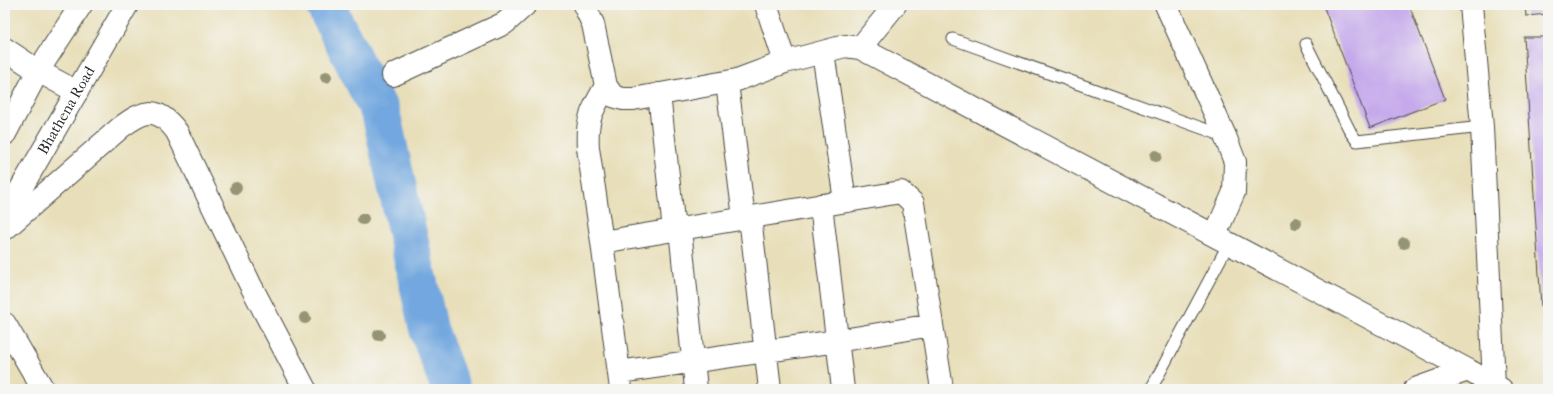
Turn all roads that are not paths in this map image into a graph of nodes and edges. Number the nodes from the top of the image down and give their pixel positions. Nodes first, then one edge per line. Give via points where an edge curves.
1 (81, 5) edge
2 (128, 5) edge
3 (525, 5) edge
4 (584, 5) edge
5 (766, 5) edge
6 (895, 5) edge
7 (1166, 5) edge
8 (1471, 5) edge
9 (953, 39) dead end
10 (1306, 44) dead end
11 (860, 48) junction
12 (5, 49) edge
13 (823, 52) junction
14 (785, 62) junction
15 (38, 71) junction
16 (393, 75) dead end
17 (727, 82) junction
18 (606, 86) junction
19 (77, 92) junction
20 (659, 94) junction
21 (1482, 127) junction
22 (5, 134) edge
23 (1225, 136) junction
24 (845, 201) junction
25 (821, 205) junction
26 (5, 216) edge
27 (747, 218) junction
28 (5, 229) edge
29 (677, 229) junction
30 (1222, 239) junction
31 (602, 242) junction
32 (5, 324) edge
33 (932, 325) junction
34 (837, 341) junction
35 (765, 352) junction
36 (693, 362) junction
37 (1468, 370) junction
38 (620, 381) edge
39 (1497, 387) edge
40 (43, 389) edge
41 (305, 389) edge
42 (696, 389) edge
43 (770, 389) edge
44 (843, 389) edge
45 (942, 389) edge
46 (1151, 389) edge
47 (1415, 389) edge

1 - 15 street
2 - 19 street, Bhathena Road
3 - 16 street via 506,23
4 - 18 street via 593,24
5 - 14 street
6 - 11 street
7 - 23 street
8 - 21 street
9 - 23 lane
10 - 21 lane via 1357,141
11 - 13 street via 845,46
11 - 30 street
12 - 15 street
13 - 14 street
13 - 24 street
14 - 17 street
15 - 19 street
15 - 22 street
17 - 20 street
17 - 27 street
18 - 20 street via 613,96 623,100
18 - 31 street via 591,112 587,133
19 - 26 street, Bhathena Road
20 - 29 street
21 - 39 street
23 - 30 street via 1235,162 1234,192
24 - 25 street
24 - 33 street via 901,192 913,204
25 - 27 street
25 - 34 street
27 - 29 street
27 - 35 street
28 - 41 street via 120,128 135,117 146,113 159,114 169,121 177,132 250,284
29 - 31 street
29 - 36 street
30 - 37 street
30 - 46 lane
31 - 38 street
32 - 40 street
33 - 34 street
33 - 45 street
34 - 35 street
34 - 44 street
35 - 36 street
35 - 43 street
36 - 38 street
36 - 42 street
37 - 39 street
37 - 47 street

